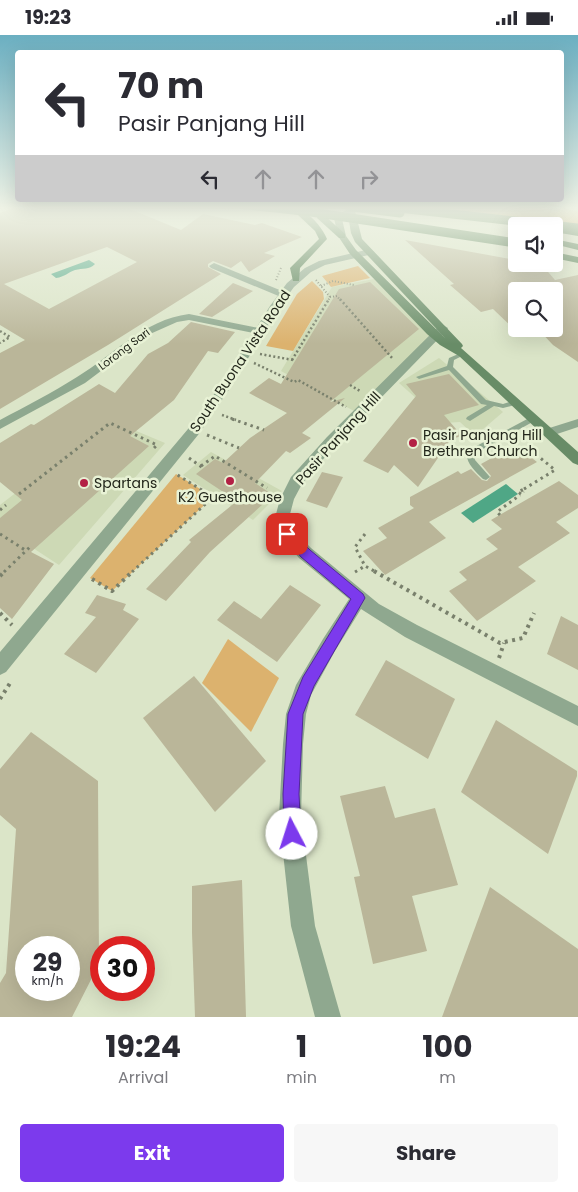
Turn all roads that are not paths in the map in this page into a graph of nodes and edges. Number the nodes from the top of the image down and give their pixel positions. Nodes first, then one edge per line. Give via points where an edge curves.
1 (366, 253) edge
2 (371, 253) edge
3 (308, 254) joint
4 (355, 255) junction
5 (563, 257) edge
6 (578, 260) edge
7 (331, 261) junction
8 (214, 266) dead end
9 (296, 279) junction
10 (279, 293) junction
11 (259, 331) junction
12 (439, 332) junction
13 (463, 354) junction
14 (450, 367) junction
15 (419, 377) dead end
16 (516, 402) junction
17 (492, 404) junction
18 (470, 419) dead end
19 (534, 419) junction
20 (578, 423) edge
21 (0, 425) edge
22 (548, 433) junction
23 (578, 460) edge
24 (486, 477) dead end
25 (359, 598) junction
26 (3, 655) edge
27 (578, 716) edge
28 (328, 1017) edge

1 - 4 street, South Buona Vista Road
2 - 12 main road
3 - 7 street
3 - 9 main road via 295,268
4 - 7 street, South Buona Vista Road
4 - 12 main road
5 - 6 highway
7 - 9 street, South Buona Vista Road via 308,270
8 - 10 street
9 - 10 street, South Buona Vista Road
10 - 11 street, South Buona Vista Road
11 - 21 street, Lorong Sari via 195,317 180,317 158,324 95,370
11 - 26 street, South Buona Vista Road via 194,432
12 - 13 main road
12 - 25 street, Pasir Panjang Hill via 332,440 298,479 287,499 282,517 287,534
13 - 14 lane via 451,359
13 - 16 main road
14 - 15 lane
14 - 17 lane via 484,402
16 - 17 lane via 503,406
16 - 19 main road
17 - 18 lane
19 - 22 main road
19 - 24 lane via 470,453 471,461
20 - 22 street
22 - 23 main road
25 - 27 street, Pasir Panjang Hill via 411,631
25 - 28 street via 303,692 296,714 293,744 290,816 303,926

